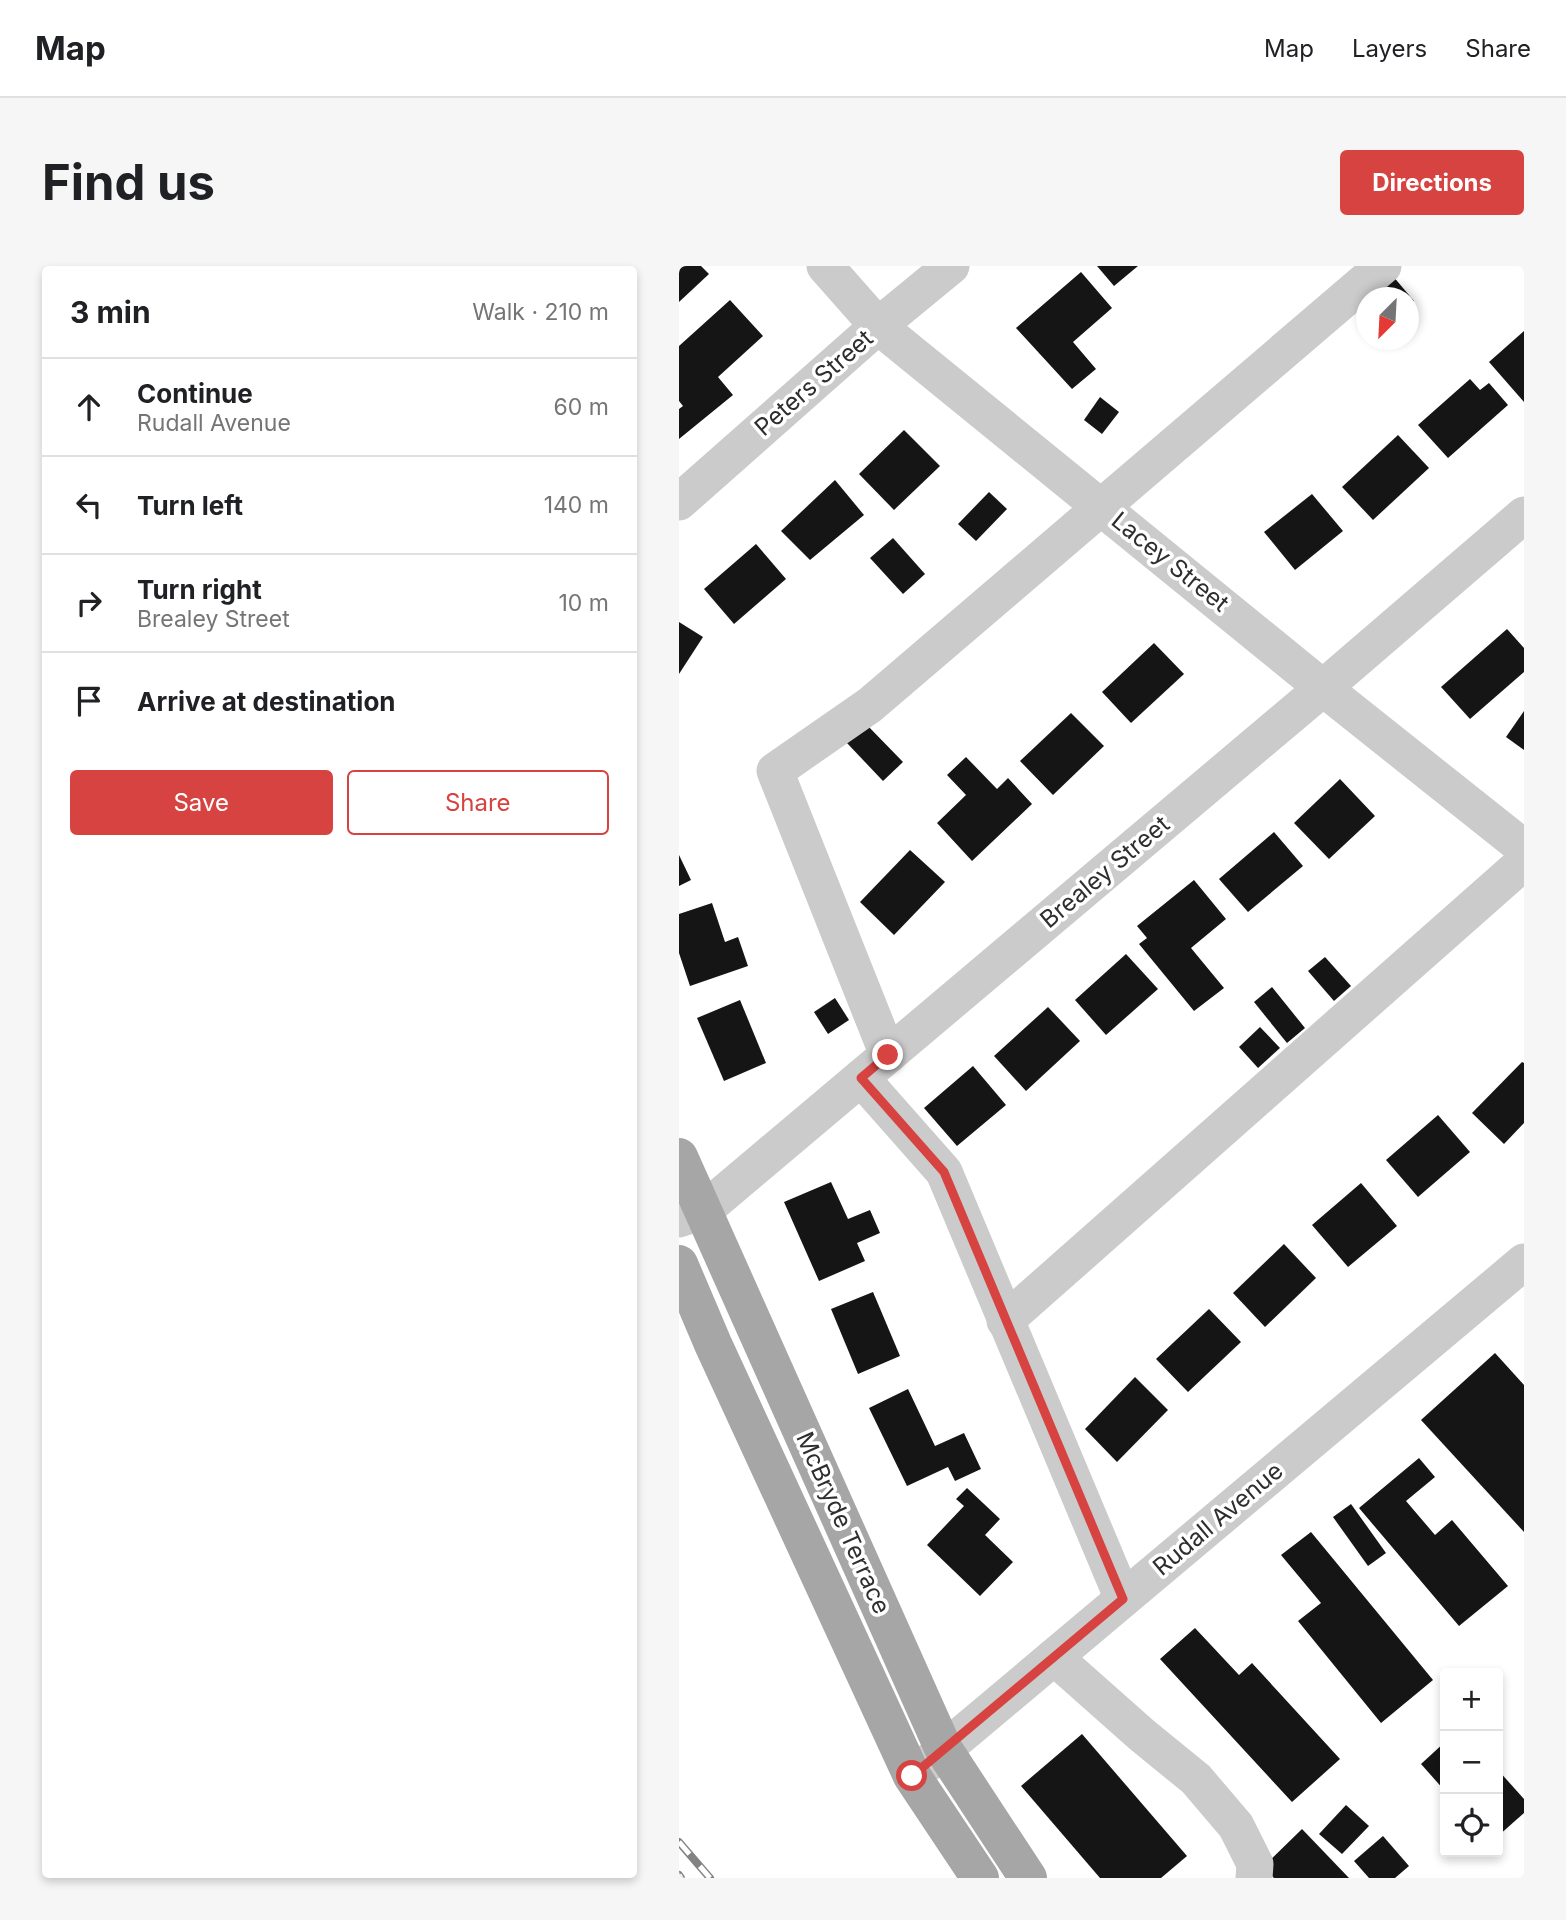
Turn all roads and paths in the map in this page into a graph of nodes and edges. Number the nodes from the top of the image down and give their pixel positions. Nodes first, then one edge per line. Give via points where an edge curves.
1 (825, 266) edge
2 (951, 266) edge
3 (1383, 266) edge
4 (878, 326) junction
5 (679, 502) edge
6 (1101, 507) junction
7 (1524, 515) edge
8 (1323, 688) junction
9 (1524, 848) edge
10 (1524, 862) edge
11 (874, 1066) junction
12 (679, 1157) edge
13 (691, 1215) edge
14 (1524, 1262) edge
15 (679, 1264) edge
16 (1005, 1321) junction
17 (1123, 1599) junction
18 (1054, 1657) junction
19 (944, 1750) junction
20 (912, 1776) junction
21 (980, 1878) edge
22 (1028, 1878) edge
23 (1254, 1878) edge

1 - 4 street, Lacey Street
2 - 4 street, Peters Street
3 - 6 street
4 - 5 street, Peters Street
4 - 6 street, Lacey Street
6 - 8 street, Lacey Street
6 - 11 street via 870,705 775,771
7 - 8 street, Brealey Street
8 - 9 street, Lacey Street
8 - 11 street, Brealey Street
10 - 16 street
11 - 13 street, Brealey Street
11 - 16 street via 944,1172
12 - 13 main road, McBryde Terrace
13 - 19 main road, McBryde Terrace
14 - 17 street, Rudall Avenue
15 - 20 main road, McBryde Terrace
16 - 17 street
17 - 18 street, Rudall Avenue
18 - 19 street, Rudall Avenue
18 - 23 street via 1196,1779 1236,1826 1255,1864
19 - 20 street, Rudall Avenue
19 - 22 main road, McBryde Terrace
20 - 21 main road, McBryde Terrace

